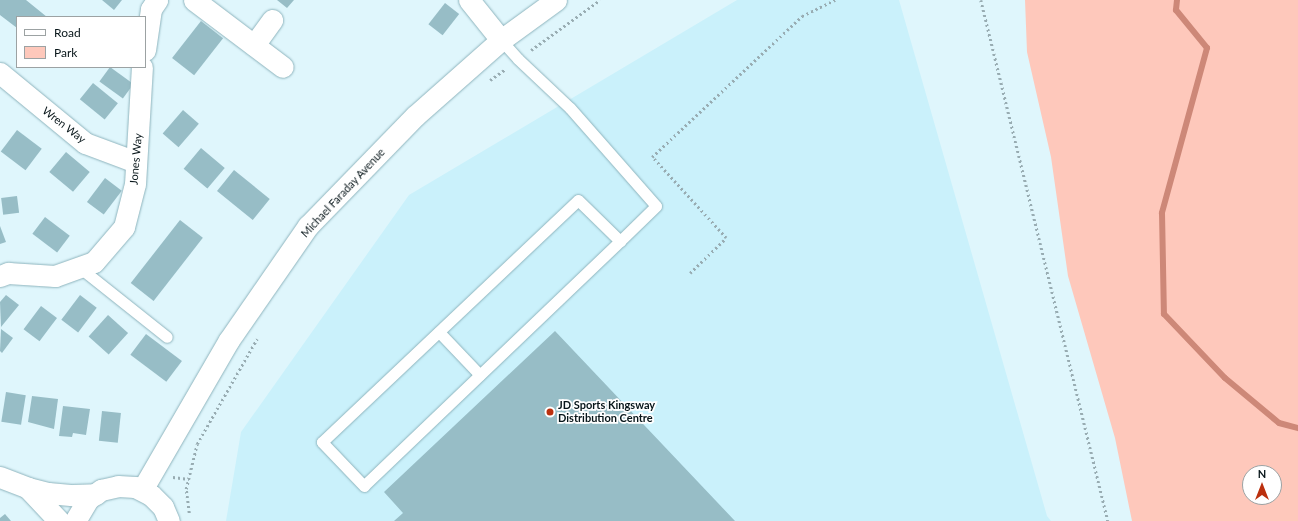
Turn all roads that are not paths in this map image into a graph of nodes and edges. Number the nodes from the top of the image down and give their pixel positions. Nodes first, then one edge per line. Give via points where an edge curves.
1 (157, 0) edge
2 (194, 0) edge
3 (469, 0) edge
4 (556, 0) edge
5 (272, 20) dead end
6 (501, 40) junction
7 (146, 43) edge
8 (254, 45) junction
9 (283, 67) dead end
10 (142, 68) edge
11 (0, 73) edge
12 (136, 162) junction
13 (620, 241) junction
14 (79, 267) junction
15 (0, 276) edge
16 (439, 332) junction
17 (167, 337) dead end
18 (480, 375) junction
19 (0, 477) edge
20 (28, 488) junction
21 (142, 490) junction
22 (96, 494) junction
23 (59, 521) edge
24 (75, 521) edge
25 (169, 521) edge

1 - 7 street via 151,9
2 - 8 street
3 - 6 street
4 - 6 street, Michael Faraday Avenue
5 - 8 street
6 - 13 lane via 570,108 656,206
6 - 21 street, Michael Faraday Avenue via 415,116 308,226 229,340
8 - 9 street
10 - 12 street, Jones Way
11 - 12 street, Wren Way via 85,143
12 - 14 street, Jones Way via 135,184 124,227 94,262
13 - 16 lane via 578,200
13 - 18 lane
14 - 15 street, Jones Way via 55,276 8,273
14 - 17 lane
16 - 18 lane
16 - 18 lane via 322,442 364,486
19 - 20 street
20 - 22 street via 73,495
20 - 23 street
21 - 22 street via 118,486
21 - 25 street via 163,507
22 - 24 street via 88,499

